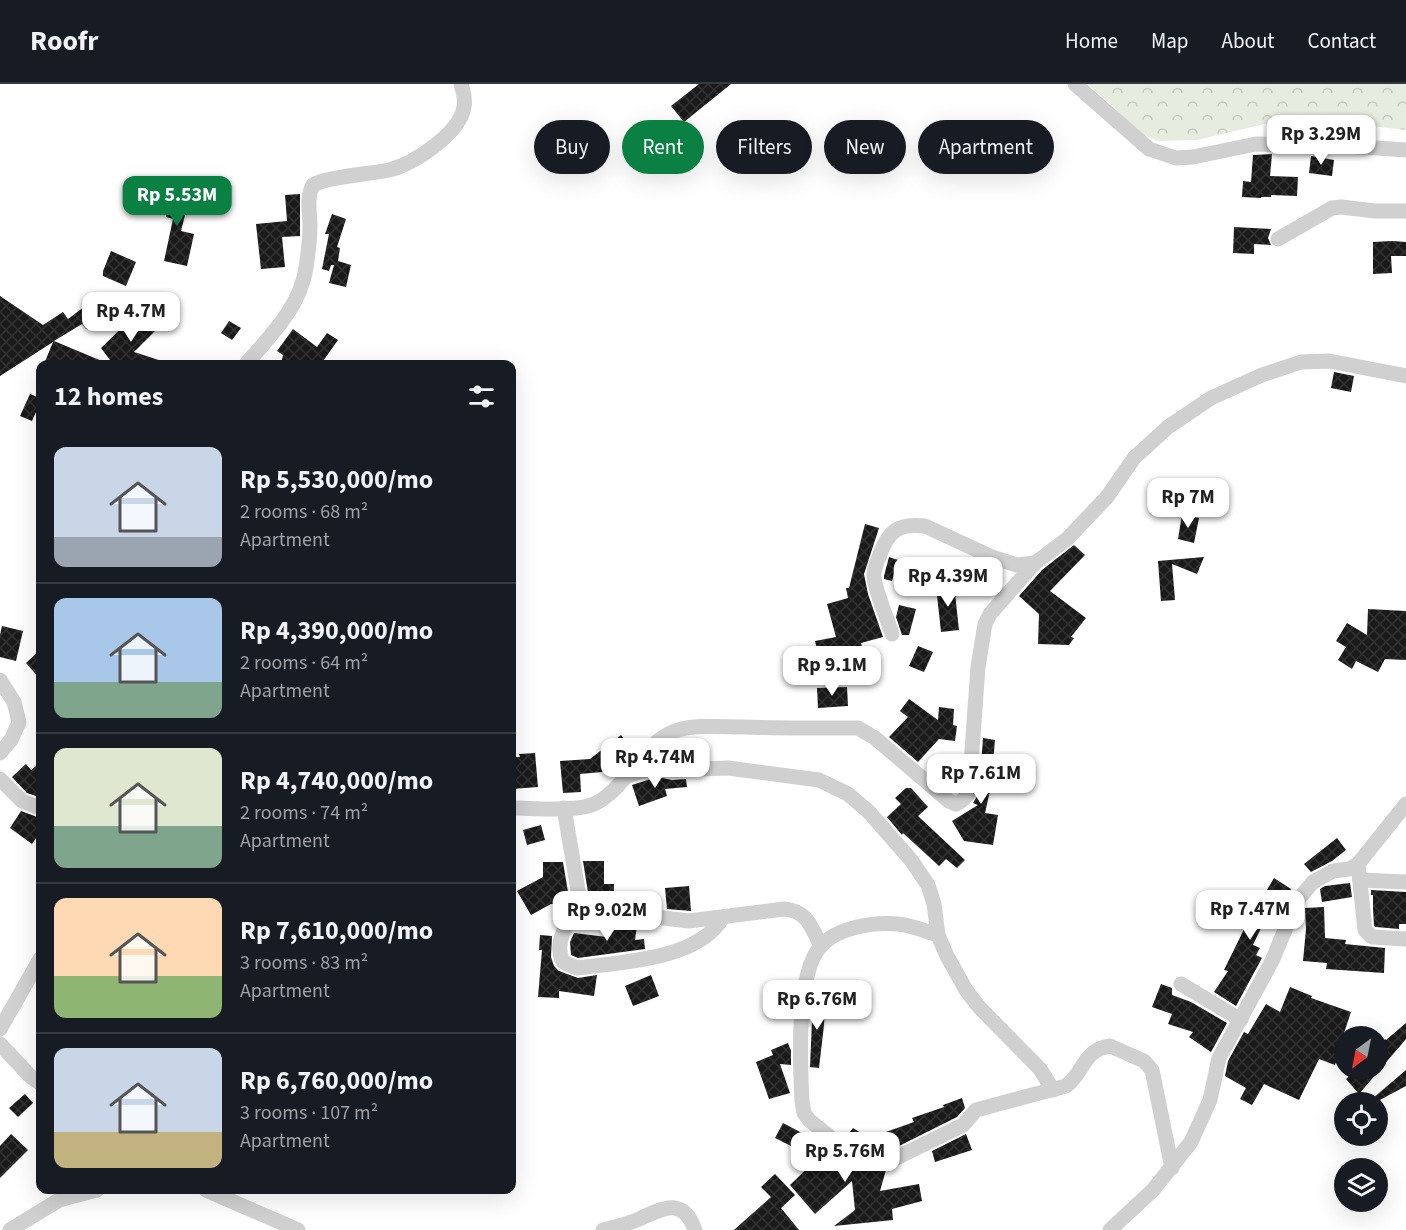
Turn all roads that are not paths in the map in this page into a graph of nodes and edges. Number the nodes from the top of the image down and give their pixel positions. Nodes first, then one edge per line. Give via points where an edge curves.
1 (461, 84) edge
2 (1075, 84) edge
3 (1406, 150) edge
4 (1406, 212) edge
5 (1278, 239) dead end
6 (249, 360) edge
7 (1406, 376) edge
8 (1035, 563) junction
9 (892, 634) dead end
10 (0, 680) edge
11 (0, 753) edge
12 (626, 776) junction
13 (0, 779) edge
14 (1406, 804) edge
15 (36, 806) edge
16 (516, 808) edge
17 (564, 808) junction
18 (1359, 872) junction
19 (1406, 882) edge
20 (581, 908) junction
21 (723, 917) junction
22 (938, 935) junction
23 (1405, 939) edge
24 (821, 946) junction
25 (36, 966) edge
26 (1181, 984) dead end
27 (1241, 1020) junction
28 (0, 1029) edge
29 (0, 1044) edge
30 (36, 1080) edge
31 (1053, 1090) junction
32 (1172, 1168) junction
33 (82, 1194) edge
34 (215, 1194) edge
35 (10, 1230) edge
36 (298, 1230) edge
37 (603, 1230) edge
38 (695, 1230) edge
39 (1110, 1230) edge

1 - 6 street via 465,98 459,122 420,155 392,169 313,185 301,288 293,308
2 - 3 street via 1149,149 1176,158 1256,144
4 - 5 street via 1332,208
7 - 8 street via 1329,361 1300,362 1211,398 1168,427 1134,458 1107,497 1067,539
8 - 9 street via 1017,565 925,526 901,527 886,539 874,575
8 - 12 street via 985,624 969,792 961,802 949,801 858,728 713,727 675,731 659,740
10 - 11 street via 14,702 19,722
12 - 17 street via 593,805
12 - 22 street via 657,767 728,768 819,780 848,794 869,812 928,885
13 - 15 street via 22,801
14 - 18 street
16 - 17 street
17 - 20 street
18 - 19 street
18 - 23 street via 1365,930 1372,937
18 - 27 street via 1349,869 1327,874 1304,890
20 - 21 street via 689,921
20 - 21 street via 561,936 560,956 563,962 577,968 670,954 704,938
21 - 24 street via 795,910 807,920
22 - 24 street via 899,924 877,925 833,935
22 - 31 street via 966,990 1040,1069
24 - 31 street via 806,980 802,1018 804,1113 855,1157 894,1159 963,1125 976,1110
25 - 28 street
26 - 27 street
27 - 32 street via 1219,1058 1210,1101 1191,1142
29 - 30 street
31 - 32 street via 1071,1083 1092,1053 1106,1046 1144,1061 1153,1075
32 - 39 street
33 - 35 street via 59,1200
34 - 36 street
37 - 38 street via 670,1206 686,1214

